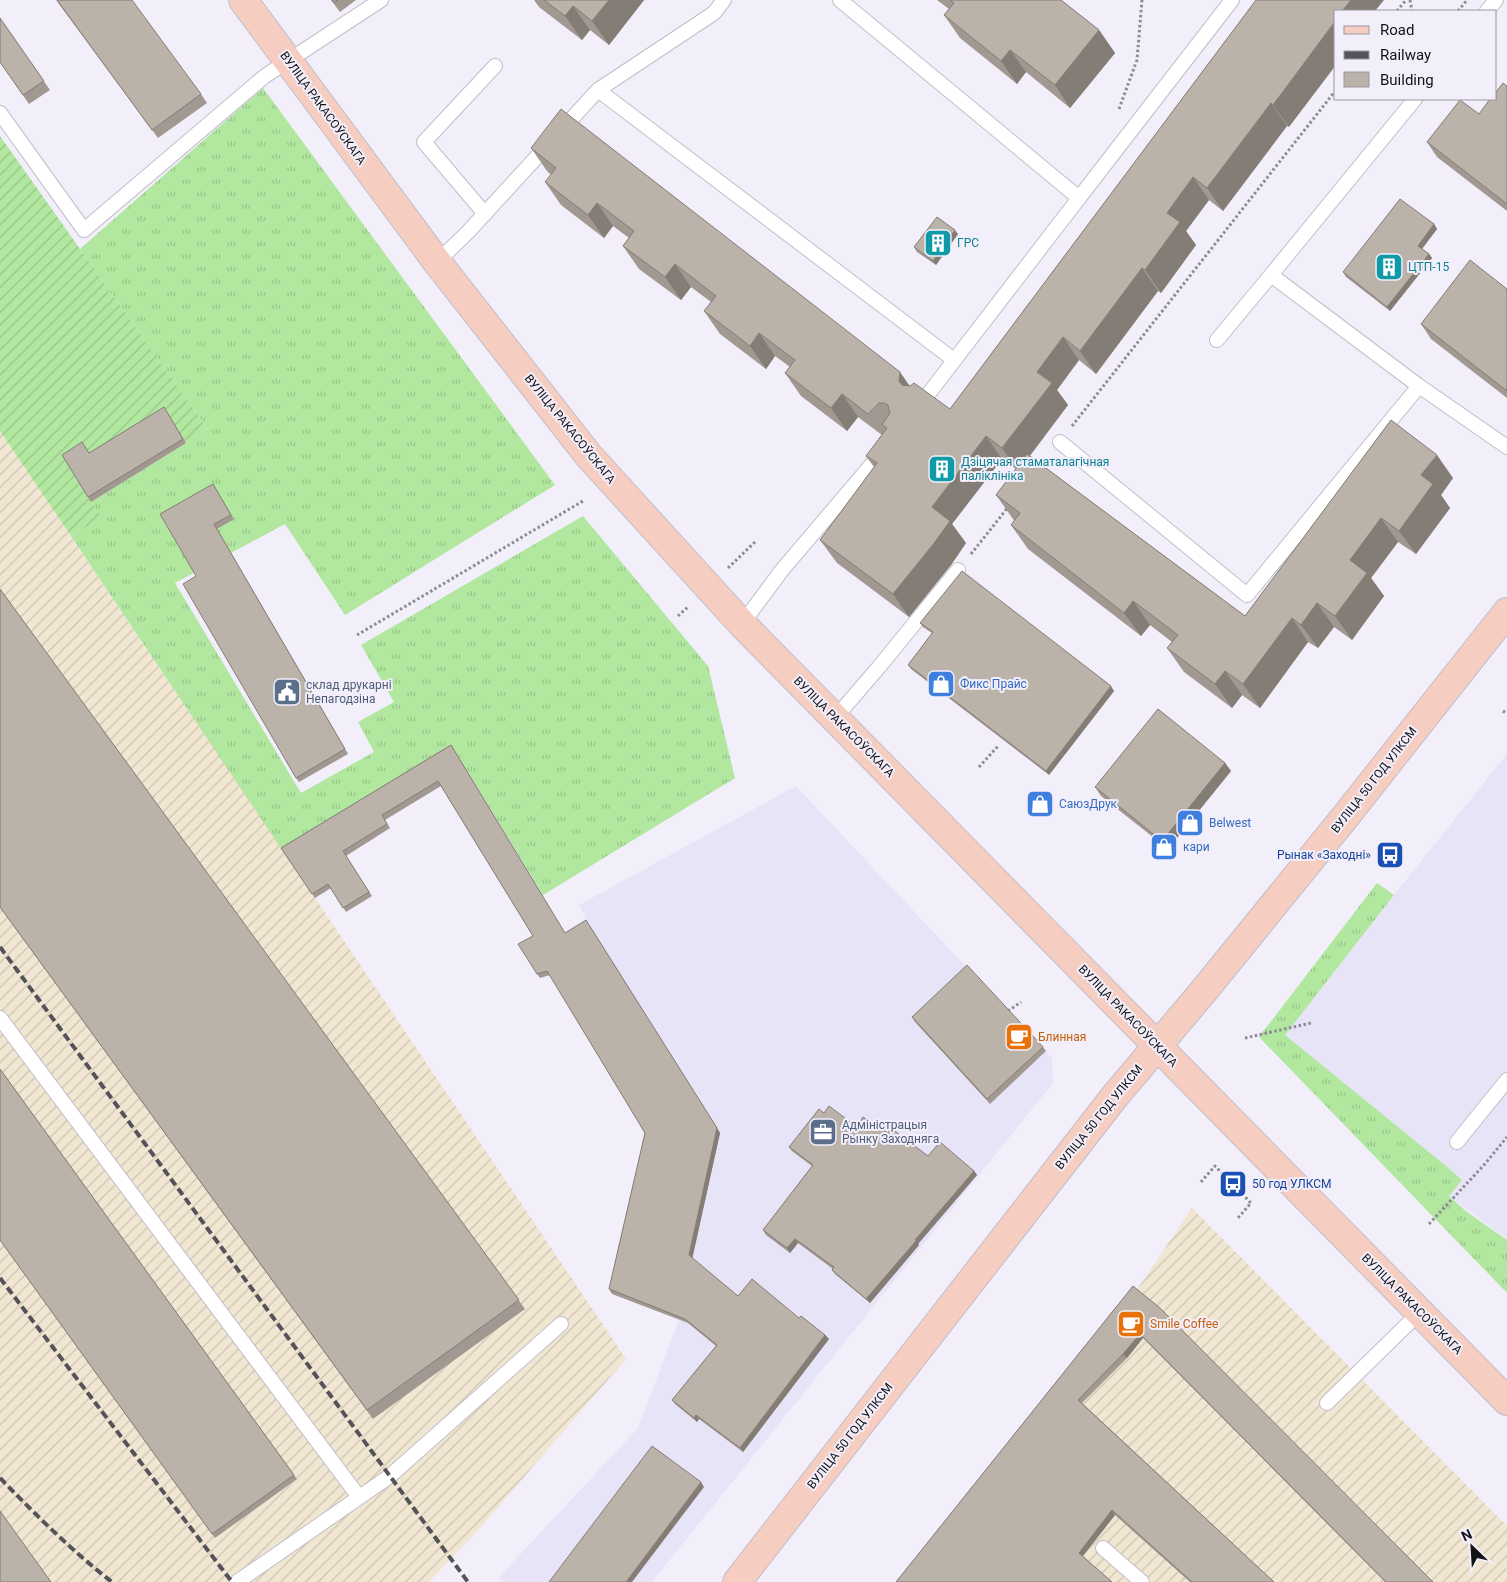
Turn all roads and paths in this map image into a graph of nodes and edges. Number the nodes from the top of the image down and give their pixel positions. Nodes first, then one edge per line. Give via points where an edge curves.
1 (243, 0) edge
2 (381, 0) edge
3 (724, 0) edge
4 (840, 0) edge
5 (1142, 0) edge
6 (1232, 0) edge
7 (1408, 0) edge
8 (1467, 0) edge
9 (1496, 0) edge
10 (1398, 10) edge
11 (1459, 10) edge
12 (1488, 10) edge
13 (288, 61) junction
14 (495, 66) dead end
15 (598, 90) junction
16 (1334, 93) edge
17 (1414, 100) edge
18 (0, 113) edge
19 (1118, 113) dead end
20 (1079, 198) junction
21 (484, 214) junction
22 (437, 262) junction
23 (1270, 275) junction
24 (1218, 340) dead end
25 (954, 360) junction
26 (1420, 386) junction
27 (923, 400) edge
28 (892, 441) edge
29 (1060, 442) joint
30 (1507, 447) edge
31 (583, 501) dead end
32 (1012, 502) edge
33 (958, 570) joint
34 (1507, 612) edge
35 (742, 624) junction
36 (357, 635) dead end
37 (1503, 711) dead end
38 (1507, 714) edge
39 (835, 718) junction
40 (999, 745) dead end
41 (979, 767) dead end
42 (1021, 1002) dead end
43 (1008, 1011) edge
44 (0, 1018) edge
45 (1311, 1023) dead end
46 (1245, 1038) dead end
47 (1157, 1046) junction
48 (1507, 1080) edge
49 (1507, 1136) edge
50 (1457, 1142) dead end
51 (1201, 1182) dead end
52 (1237, 1219) dead end
53 (1429, 1224) dead end
54 (1420, 1312) junction
55 (561, 1324) dead end
56 (1507, 1400) edge
57 (1327, 1403) dead end
58 (360, 1497) junction
59 (1103, 1548) dead end
60 (236, 1582) edge
61 (737, 1582) edge
62 (1142, 1582) edge

1 - 13 main road, ВУЛІЦА РАКАСОЎСКАГА
2 - 13 lane
3 - 15 lane via 714,13
4 - 20 lane
5 - 19 path via 1137,60
6 - 20 lane
7 - 10 path
8 - 11 path
9 - 12 lane
13 - 18 lane via 265,76 84,230
13 - 22 main road, ВУЛІЦА РАКАСОЎСКАГА
14 - 21 lane via 424,142
15 - 21 lane
15 - 25 lane
16 - 29 path
17 - 23 lane
20 - 25 lane
21 - 22 lane
22 - 35 main road, ВУЛІЦА РАКАСОЎСКАГА via 589,456
23 - 24 lane
23 - 26 lane
25 - 27 lane
26 - 29 lane via 1247,595
26 - 30 lane
28 - 35 lane via 782,570
31 - 36 path
32 - 33 path
33 - 39 lane
34 - 47 main road, ВУЛІЦА 50 ГОД УЛКСМ via 1345,817
35 - 39 main road, ВУЛІЦА РАКАСОЎСКАГА
37 - 38 path
39 - 47 main road, ВУЛІЦА РАКАСОЎСКАГА
40 - 41 path
42 - 43 path
44 - 58 lane
45 - 46 path
47 - 54 main road, ВУЛІЦА РАКАСОЎСКАГА
47 - 61 main road, ВУЛІЦА 50 ГОД УЛКСМ via 1102,1112
48 - 50 lane
49 - 53 path
51 - 52 path via 1216,1166 1251,1204
54 - 56 main road, ВУЛІЦА РАКАСОЎСКАГА
54 - 57 lane
55 - 58 lane via 390,1476
58 - 60 lane
59 - 62 lane

